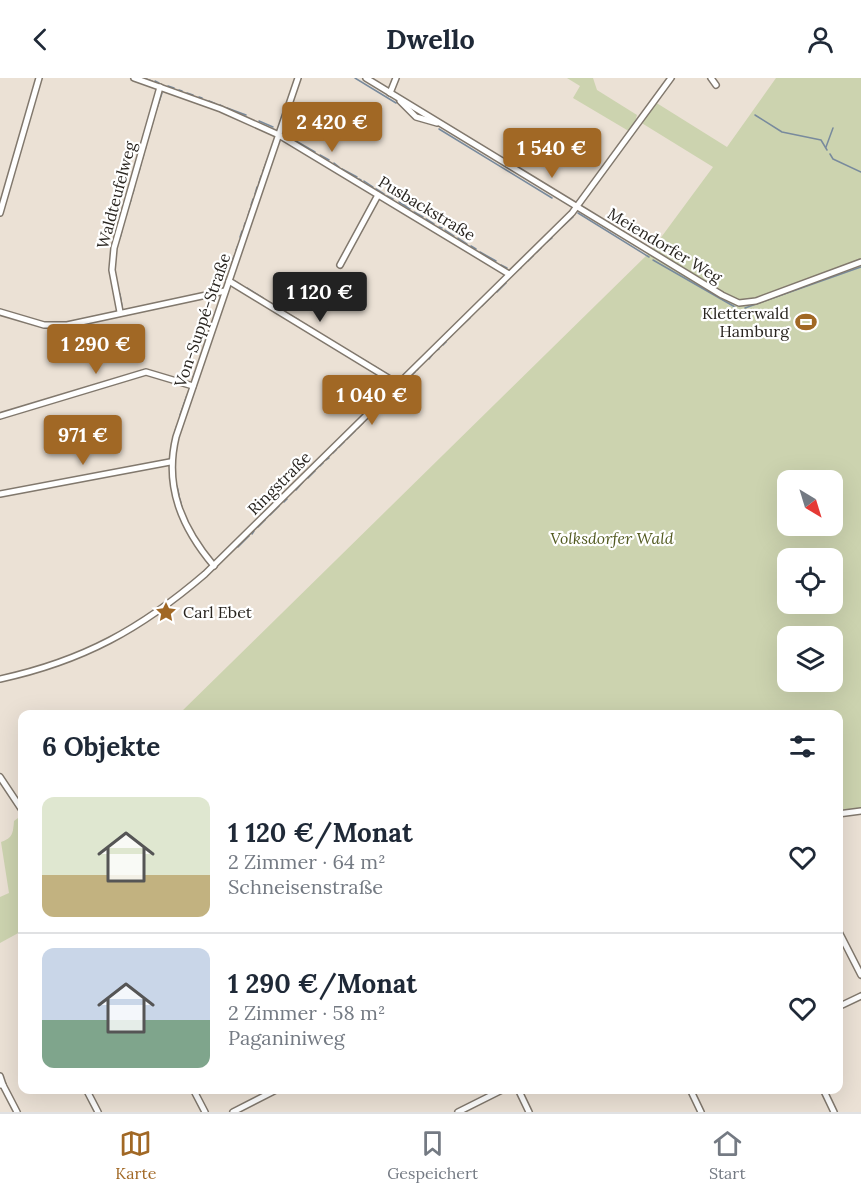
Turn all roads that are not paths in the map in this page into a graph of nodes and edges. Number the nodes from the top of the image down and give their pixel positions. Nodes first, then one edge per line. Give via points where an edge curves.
1 (39, 78) edge
2 (134, 78) edge
3 (298, 78) edge
4 (366, 78) edge
5 (396, 78) edge
6 (671, 78) edge
7 (711, 78) edge
8 (716, 85) dead end
9 (160, 87) junction
10 (390, 93) junction
11 (279, 135) junction
12 (378, 195) junction
13 (577, 208) junction
14 (0, 213) edge
15 (861, 262) edge
16 (340, 265) dead end
17 (509, 274) junction
18 (230, 281) junction
19 (225, 291) junction
20 (0, 312) edge
21 (120, 312) junction
22 (398, 384) junction
23 (193, 386) junction
24 (0, 416) edge
25 (170, 462) junction
26 (0, 494) edge
27 (214, 566) junction
28 (0, 679) edge
29 (0, 777) edge
30 (18, 804) edge
31 (861, 811) edge
32 (843, 813) edge
33 (843, 940) edge
34 (861, 975) edge
35 (861, 996) edge
36 (843, 1005) edge
37 (0, 1076) edge
38 (1, 1085) edge
39 (89, 1094) edge
40 (196, 1094) edge
41 (268, 1094) edge
42 (494, 1094) edge
43 (520, 1094) edge
44 (692, 1094) edge
45 (825, 1094) edge
46 (17, 1112) edge
47 (98, 1112) edge
48 (205, 1112) edge
49 (233, 1112) edge
50 (458, 1112) edge
51 (529, 1112) edge
52 (701, 1112) edge
53 (834, 1112) edge

1 - 14 street
2 - 9 street, Pusbackstraße
3 - 11 street, Von-Suppé-Straße
4 - 10 street, Meiendorfer Weg
5 - 10 street
6 - 13 street, Ringstraße
7 - 8 street
9 - 11 street, Pusbackstraße
9 - 21 street, Waldteufelweg via 114,248 112,270
10 - 13 street, Meiendorfer Weg via 417,117 438,123
11 - 12 street, Pusbackstraße
11 - 18 street, Von-Suppé-Straße
12 - 16 street
12 - 17 street, Pusbackstraße
13 - 15 street, Meiendorfer Weg via 739,303 756,301
13 - 17 street, Ringstraße
17 - 22 street, Ringstraße
18 - 19 street, Von-Suppé-Straße
18 - 22 street
19 - 21 street
19 - 23 street, Von-Suppé-Straße
20 - 21 street via 44,325 68,324
22 - 27 street, Ringstraße
23 - 24 street via 146,372
23 - 25 street, Von-Suppé-Straße
25 - 26 street
25 - 27 street, Von-Suppé-Straße via 177,504 186,527
27 - 28 street, Ringstraße via 145,622 110,641 53,667
29 - 30 street
31 - 32 street
33 - 34 street
35 - 36 street
37 - 38 street
38 - 46 street
39 - 47 street
40 - 48 street
41 - 49 street
42 - 50 street
43 - 51 street
44 - 52 street
45 - 53 street

